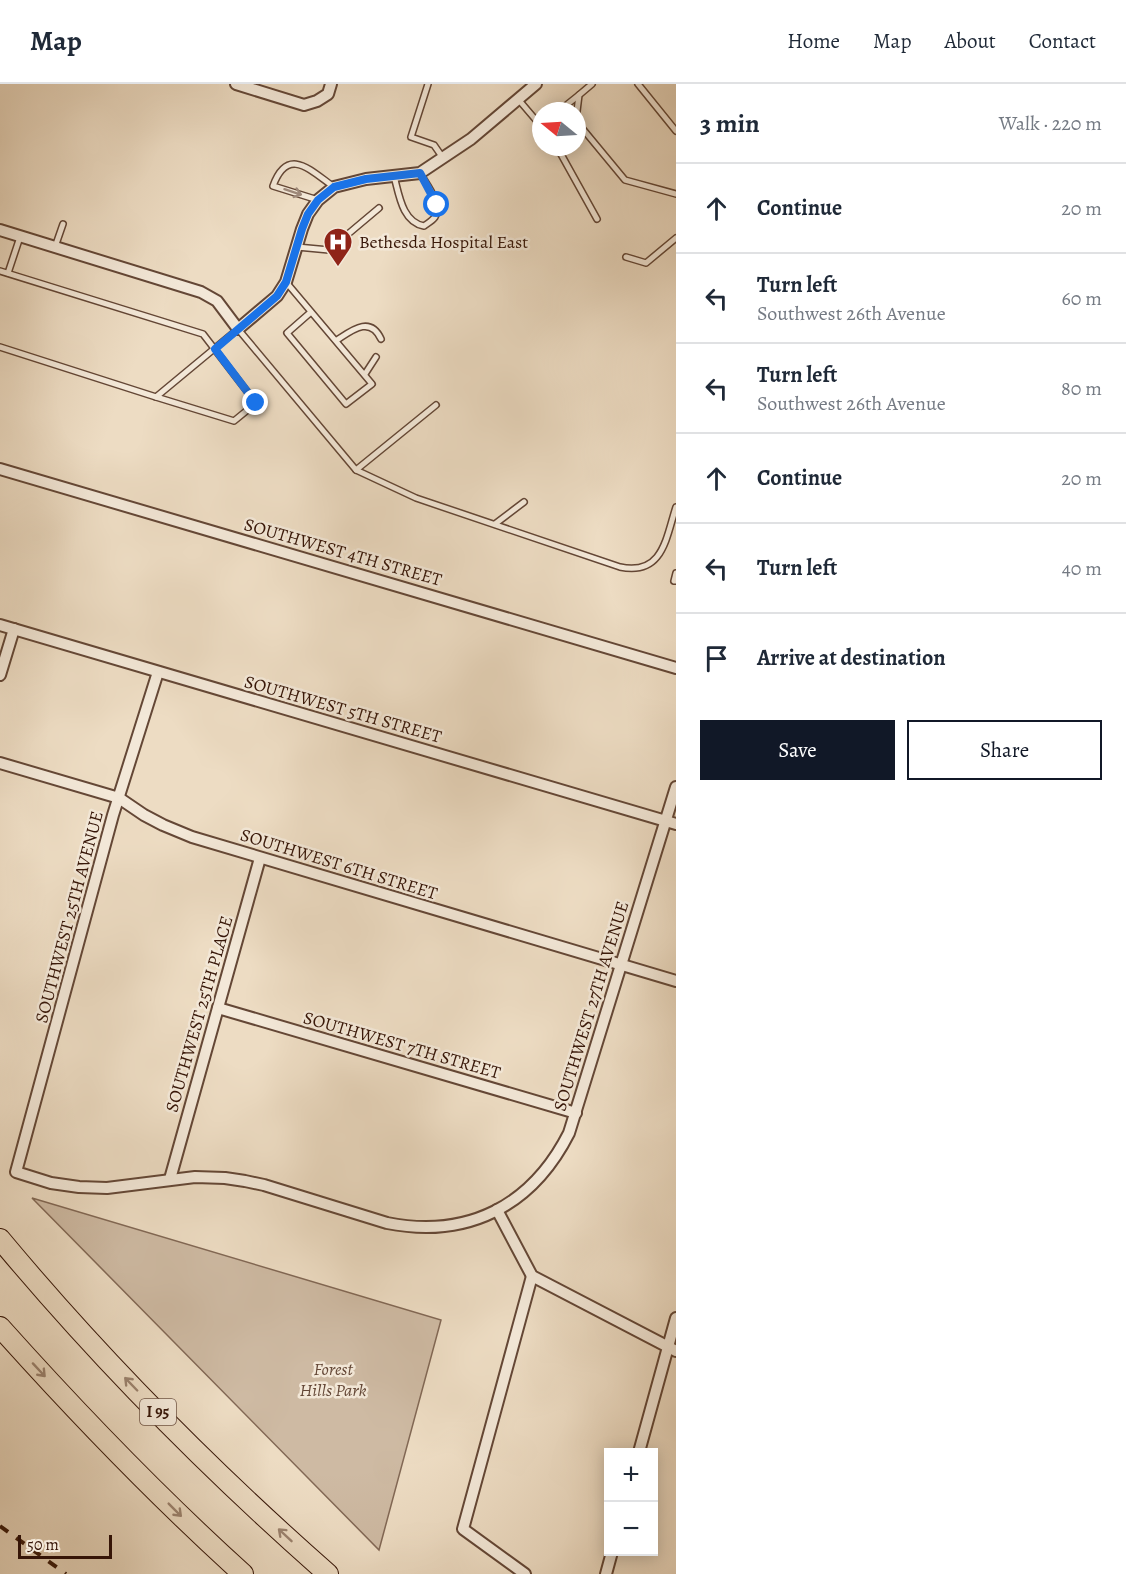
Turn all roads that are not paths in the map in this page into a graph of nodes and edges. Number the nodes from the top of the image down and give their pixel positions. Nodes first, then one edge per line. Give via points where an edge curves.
1 (236, 84) edge
2 (330, 84) edge
3 (428, 84) edge
4 (536, 84) edge
5 (592, 84) edge
6 (638, 84) edge
7 (579, 95) junction
8 (518, 99) junction
9 (570, 102) edge
10 (578, 102) edge
11 (532, 115) edge
12 (676, 131) edge
13 (586, 133) edge
14 (562, 156) edge
15 (443, 158) junction
16 (420, 173) junction
17 (394, 176) junction
18 (334, 187) junction
19 (676, 194) edge
20 (318, 200) junction
21 (379, 208) dead end
22 (597, 219) dead end
23 (63, 224) dead end
24 (1, 229) edge
25 (20, 235) junction
26 (676, 238) edge
27 (55, 247) junction
28 (297, 247) junction
29 (626, 257) dead end
30 (0, 271) edge
31 (8, 273) junction
32 (286, 282) junction
33 (311, 312) junction
34 (238, 329) junction
35 (381, 339) dead end
36 (337, 340) junction
37 (0, 347) edge
38 (215, 349) junction
39 (376, 357) dead end
40 (365, 374) junction
41 (156, 397) junction
42 (436, 405) dead end
43 (0, 469) edge
44 (356, 470) junction
45 (524, 502) dead end
46 (676, 507) edge
47 (495, 524) junction
48 (676, 573) edge
49 (676, 581) edge
50 (0, 625) edge
51 (14, 629) junction
52 (676, 668) edge
53 (158, 672) junction
54 (0, 675) edge
55 (0, 762) edge
56 (676, 787) edge
57 (118, 798) junction
58 (671, 822) edge
59 (260, 858) junction
60 (620, 964) junction
61 (676, 981) edge
62 (218, 1008) junction
63 (576, 1113) junction
64 (16, 1173) joint
65 (170, 1179) junction
66 (497, 1210) junction
67 (0, 1239) edge
68 (532, 1276) junction
69 (676, 1318) edge
70 (0, 1327) edge
71 (672, 1349) edge
72 (640, 1448) edge
73 (611, 1556) edge
74 (243, 1574) edge
75 (328, 1574) edge
76 (525, 1574) edge
77 (606, 1574) edge

1 - 2 street via 304,105 328,94
3 - 15 lane via 411,137 434,145
4 - 8 street
5 - 7 lane
6 - 12 lane
7 - 9 lane
7 - 10 lane
8 - 11 lane
8 - 15 street
13 - 19 lane via 625,180
14 - 22 lane
15 - 16 street
16 - 17 street
16 - 17 lane via 437,205 434,220 423,226 407,216
17 - 18 street
18 - 20 street
18 -> 20 lane via 300,165 287,165 277,174 273,186
20 - 28 street via 308,214
21 - 28 lane via 329,250
23 - 27 lane
24 - 25 street
25 - 27 street
25 - 31 lane
26 - 29 lane via 646,263
27 - 34 street via 201,292 217,301
28 - 32 street
30 - 31 lane
31 - 38 lane via 203,334
32 - 33 lane
32 - 34 street via 277,296
33 - 36 lane
33 - 40 lane via 287,333 346,404 372,384
34 - 38 lane
34 - 44 lane
35 - 36 lane via 364,326
36 - 40 lane
37 - 41 lane
38 - 41 lane
38 - 41 lane via 256,403 234,421
39 - 40 lane
42 - 44 lane
43 - 52 street, SOUTHWEST 4TH STREET
44 - 47 lane via 416,498
45 - 47 lane
46 - 47 lane via 663,550 649,564 630,569
48 - 49 lane
50 - 51 street, SOUTHWEST 5TH STREET
51 - 53 street, SOUTHWEST 5TH STREET
51 - 54 street
53 - 57 street, SOUTHWEST 25TH AVENUE
53 - 58 street, SOUTHWEST 5TH STREET
55 - 57 street, SOUTHWEST 6TH STREET
56 - 58 street, SOUTHWEST 27TH AVENUE
57 - 59 street, SOUTHWEST 6TH STREET via 163,825
57 - 64 street, SOUTHWEST 25TH AVENUE
58 - 60 street, SOUTHWEST 27TH AVENUE
59 - 60 street, SOUTHWEST 6TH STREET
59 - 62 street, SOUTHWEST 25TH PLACE
60 - 61 street, SOUTHWEST 6TH STREET
60 - 63 street, SOUTHWEST 27TH AVENUE
62 - 63 street, SOUTHWEST 7TH STREET
62 - 65 street, SOUTHWEST 25TH PLACE
63 - 66 street, SOUTHWEST 27TH AVENUE via 569,1133 546,1170 524,1193
64 - 65 street, SOUTHWEST 27TH AVENUE via 79,1187 117,1187
65 - 66 street, SOUTHWEST 27TH AVENUE via 245,1181 403,1226 446,1226
66 - 68 street
75 -> 67 highway, I 95 via 151,1404
68 - 71 street
68 - 76 street via 463,1529
69 - 71 street
70 -> 74 highway via 99,1434
71 - 72 street
73 - 77 street

